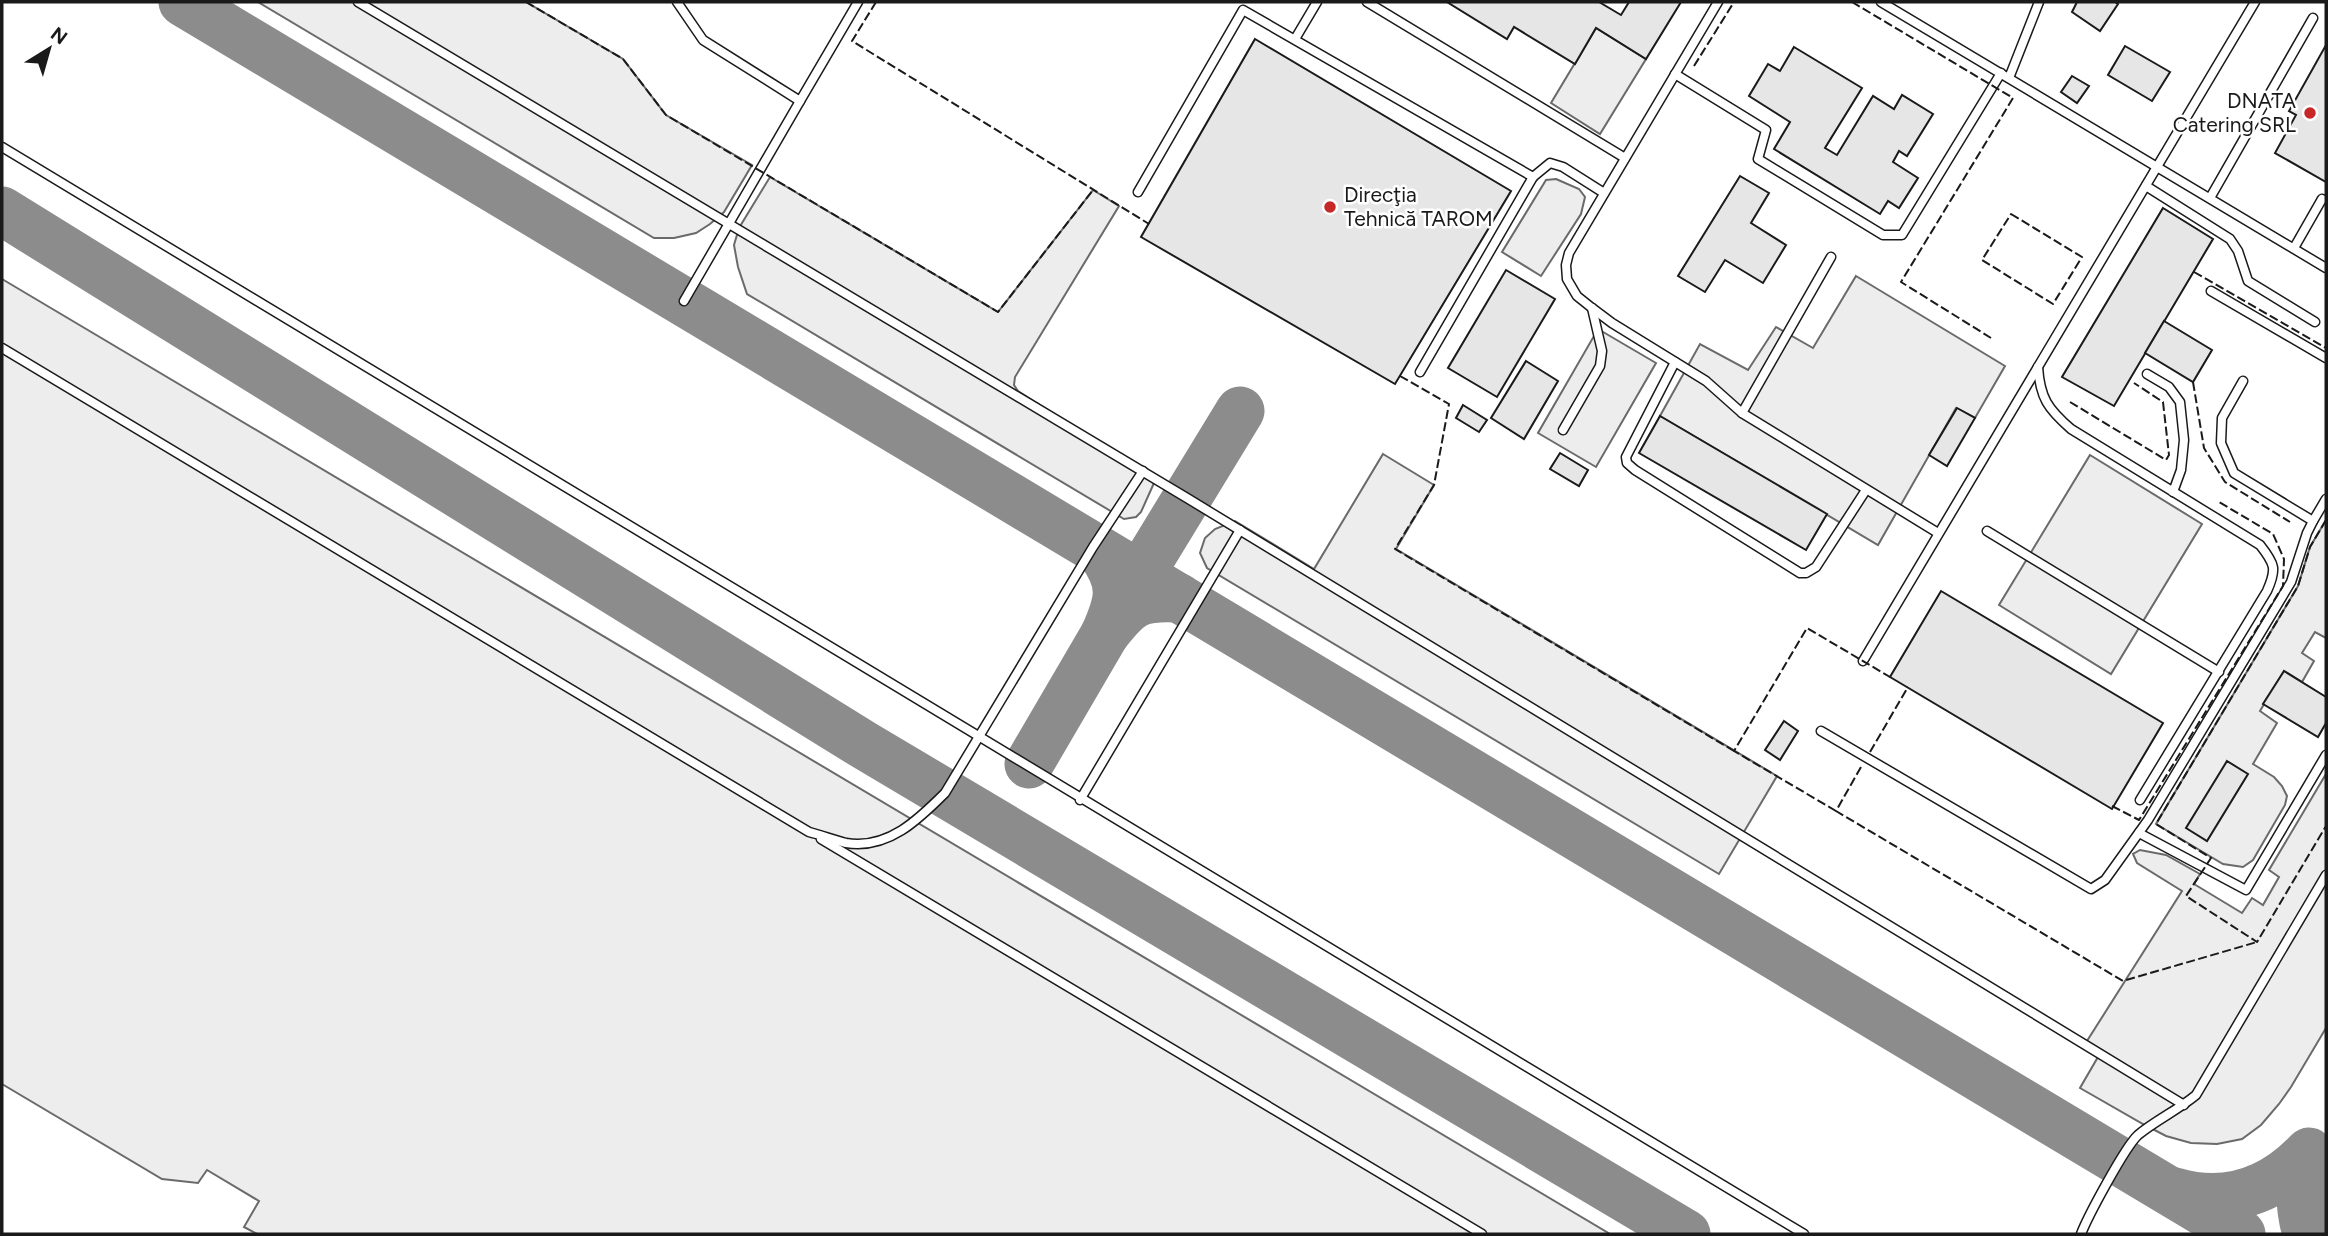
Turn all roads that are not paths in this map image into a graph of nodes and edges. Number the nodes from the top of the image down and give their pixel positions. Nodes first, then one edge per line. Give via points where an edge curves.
1 (358, 2) edge
2 (677, 2) edge
3 (858, 2) edge
4 (1317, 2) edge
5 (1367, 2) edge
6 (1718, 2) edge
7 (1881, 2) edge
8 (2039, 2) edge
9 (2255, 2) edge
10 (2313, 18) dead end
11 (1295, 39) junction
12 (2001, 73) junction
13 (1675, 74) junction
14 (2009, 78) junction
15 (800, 101) junction
16 (2, 147) edge
17 (1625, 158) junction
18 (2157, 166) junction
19 (1533, 177) junction
20 (2146, 186) junction
21 (1138, 192) dead end
22 (1604, 193) junction
23 (2210, 198) junction
24 (2322, 199) dead end
25 (729, 223) junction
26 (2294, 248) junction
27 (1830, 257) dead end
28 (2326, 268) edge
29 (2211, 291) dead end
30 (684, 301) dead end
31 (1592, 308) junction
32 (2315, 322) dead end
33 (2, 348) edge
34 (2326, 358) edge
35 (1675, 362) junction
36 (2038, 367) junction
37 (1420, 372) dead end
38 (2147, 374) dead end
39 (2244, 381) dead end
40 (1742, 413) junction
41 (1563, 430) dead end
42 (1143, 471) junction
43 (1866, 491) junction
44 (2173, 492) junction
45 (2326, 499) edge
46 (2313, 521) junction
47 (1240, 530) junction
48 (1987, 531) dead end
49 (1938, 533) junction
50 (1863, 661) dead end
51 (2219, 672) junction
52 (1821, 731) dead end
53 (978, 738) junction
54 (2326, 755) edge
55 (1080, 800) junction
56 (2140, 800) dead end
57 (809, 832) junction
58 (2139, 833) junction
59 (2326, 875) edge
60 (2184, 1105) junction
61 (1482, 1234) edge
62 (1804, 1234) edge
63 (2081, 1234) edge

1 - 25 lane
2 - 15 lane via 703,40
3 - 15 lane
4 - 11 lane
5 - 17 lane
6 - 13 lane
7 - 12 lane
8 - 14 lane
9 - 18 lane
10 - 23 lane
11 - 19 lane
11 - 21 lane via 1243,10
12 - 13 lane via 1902,235 1883,235 1758,159 1766,130
12 - 14 lane
13 - 17 lane
14 - 18 lane
15 - 25 lane
16 - 53 lane
17 - 22 lane
18 - 20 lane
18 - 23 lane
19 - 22 lane via 1550,163
19 - 37 lane
20 - 32 lane via 2230,239 2248,281
20 - 36 lane
22 - 31 lane via 1566,265 1572,288
23 - 26 lane
24 - 26 lane
25 - 30 lane
25 - 42 lane
26 - 28 lane
27 - 40 lane
29 - 34 lane
31 - 35 lane
31 - 41 lane via 1602,351 1600,366
33 - 57 lane
35 - 40 lane via 1706,381
35 - 43 lane via 1626,457 1635,470 1800,573 1816,567
36 - 44 lane via 2046,403 2063,423
36 - 49 lane
38 - 44 lane via 2169,387 2180,402 2183,449
39 - 46 lane via 2222,418 2221,443 2234,473
40 - 43 lane
42 - 47 lane
42 - 53 lane
43 - 49 lane
44 - 51 lane via 2260,545 2273,562 2274,576 2267,592
45 - 46 lane
46 - 58 lane via 2291,582
47 - 55 lane
47 - 60 lane
48 - 51 lane
49 - 50 lane
51 - 56 lane
52 - 58 lane via 2091,889 2105,880
53 - 55 lane
53 - 57 lane via 945,793 897,834 875,842 848,843
54 - 58 lane via 2246,890
55 - 62 lane
57 - 61 lane
59 - 60 lane via 2196,1095
60 - 63 lane via 2137,1136

